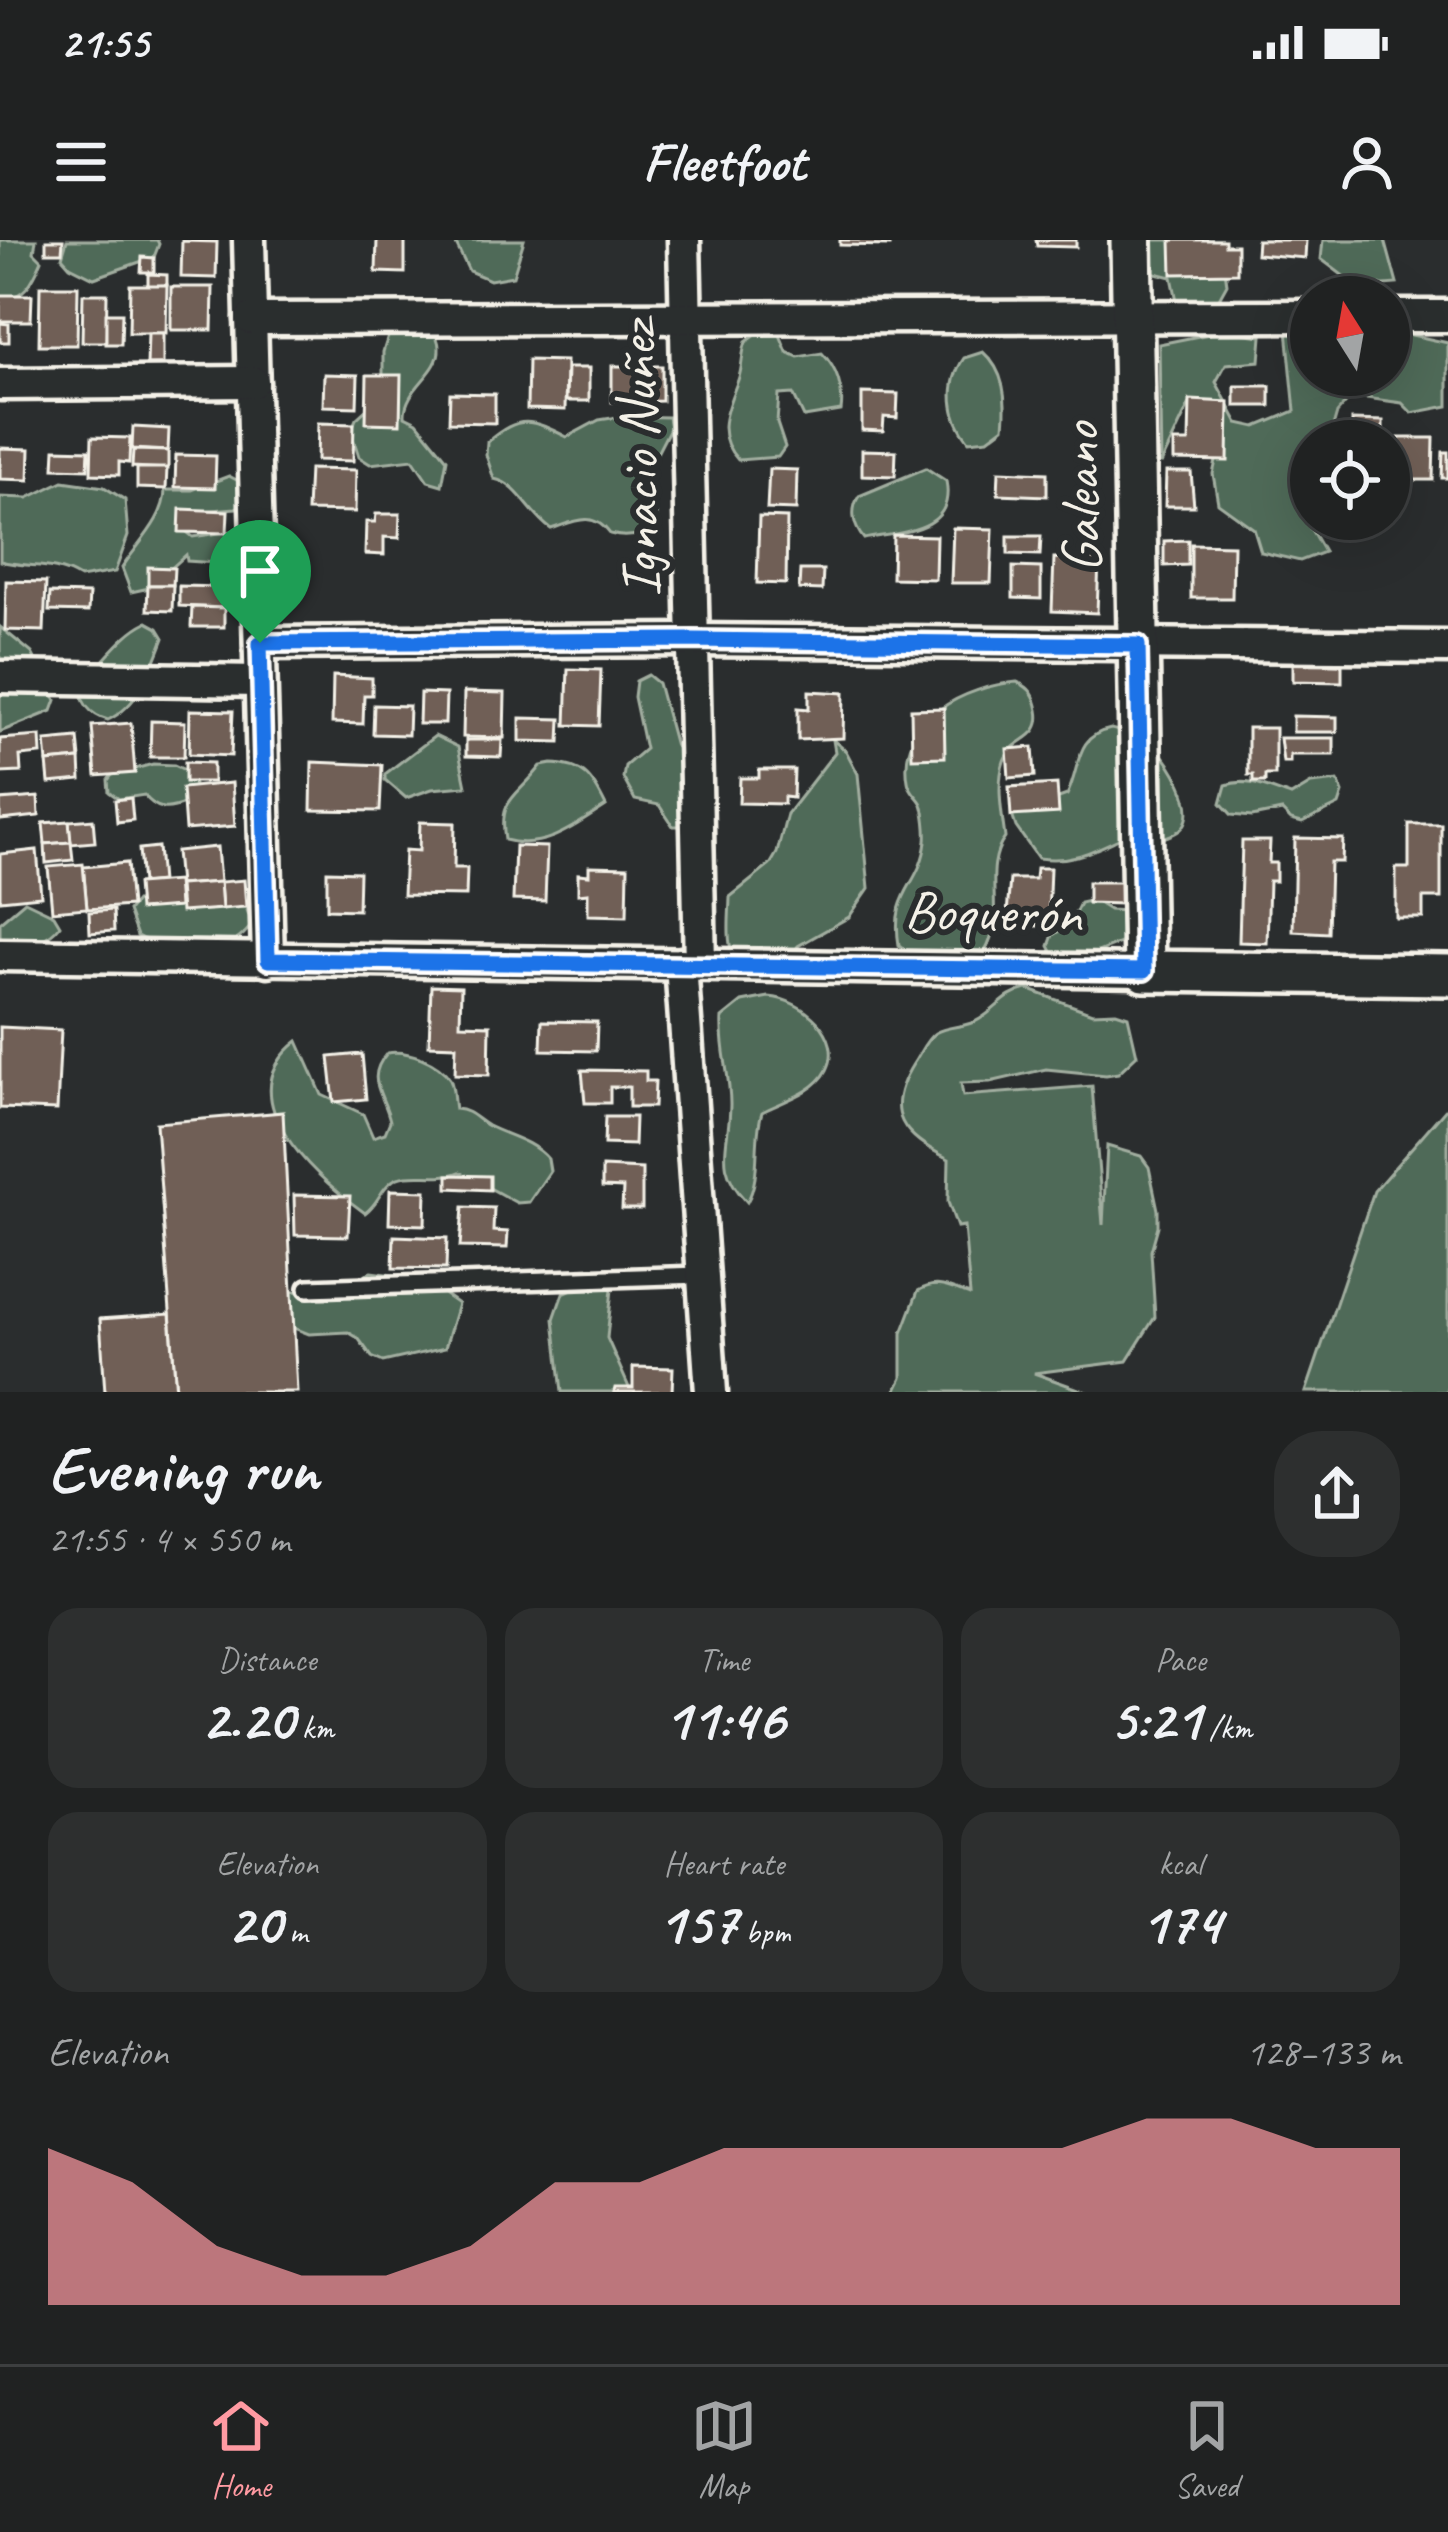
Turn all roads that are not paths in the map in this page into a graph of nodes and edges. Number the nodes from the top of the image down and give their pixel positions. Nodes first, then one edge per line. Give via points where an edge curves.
1 (249, 240) edge
2 (683, 240) edge
3 (1131, 240) edge
4 (1132, 316) junction
5 (1290, 316) edge
6 (1410, 316) edge
7 (1448, 316) edge
8 (685, 318) junction
9 (251, 319) junction
10 (253, 382) junction
11 (0, 384) edge
12 (692, 640) junction
13 (260, 643) junction
14 (1138, 645) junction
15 (1448, 647) edge
16 (0, 677) edge
17 (260, 681) junction
18 (0, 956) edge
19 (268, 960) junction
20 (690, 964) junction
21 (1144, 971) junction
22 (1448, 975) edge
23 (701, 1275) junction
24 (308, 1288) dead end
25 (711, 1392) edge

1 - 9 street
2 - 8 street, Ignacio Nuñez
3 - 4 street, Galeano
4 - 5 street
4 - 8 street
4 - 14 street, Galeano
6 - 7 street
8 - 9 street
8 - 12 street, Ignacio Nuñez
9 - 10 street
10 - 11 street
10 - 13 street
12 - 13 street
12 - 14 street
12 - 20 street, Ignacio Nuñez
13 - 17 street
14 - 15 street
14 - 21 street, Galeano
16 - 17 street
17 - 19 street
18 - 19 street, Boquerón
19 - 20 street, Boquerón
20 - 21 street, Boquerón
20 - 23 street, Ignacio Nuñez
21 - 22 street, Boquerón
23 - 24 lane
23 - 25 street, Ignacio Nuñez

